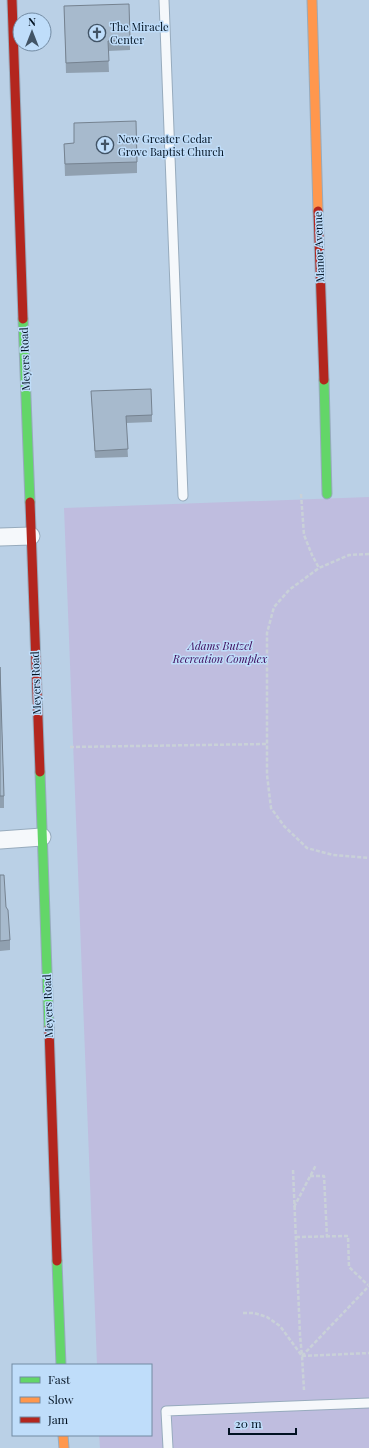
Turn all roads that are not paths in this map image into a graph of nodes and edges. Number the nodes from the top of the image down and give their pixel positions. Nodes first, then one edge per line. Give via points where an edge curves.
1 (12, 0) edge
2 (164, 0) edge
3 (312, 0) edge
4 (327, 494) dead end
5 (183, 496) dead end
6 (31, 536) junction
7 (0, 537) edge
8 (42, 837) junction
9 (0, 840) edge
10 (61, 1364) edge
11 (369, 1403) edge
12 (63, 1436) edge
13 (64, 1448) edge
14 (168, 1448) edge

1 - 6 street, Meyers Road
2 - 5 lane
3 - 4 street, Manor Avenue
6 - 7 street
6 - 8 street, Meyers Road
8 - 9 street
8 - 10 street, Meyers Road
11 - 14 lane via 166,1411
12 - 13 street

